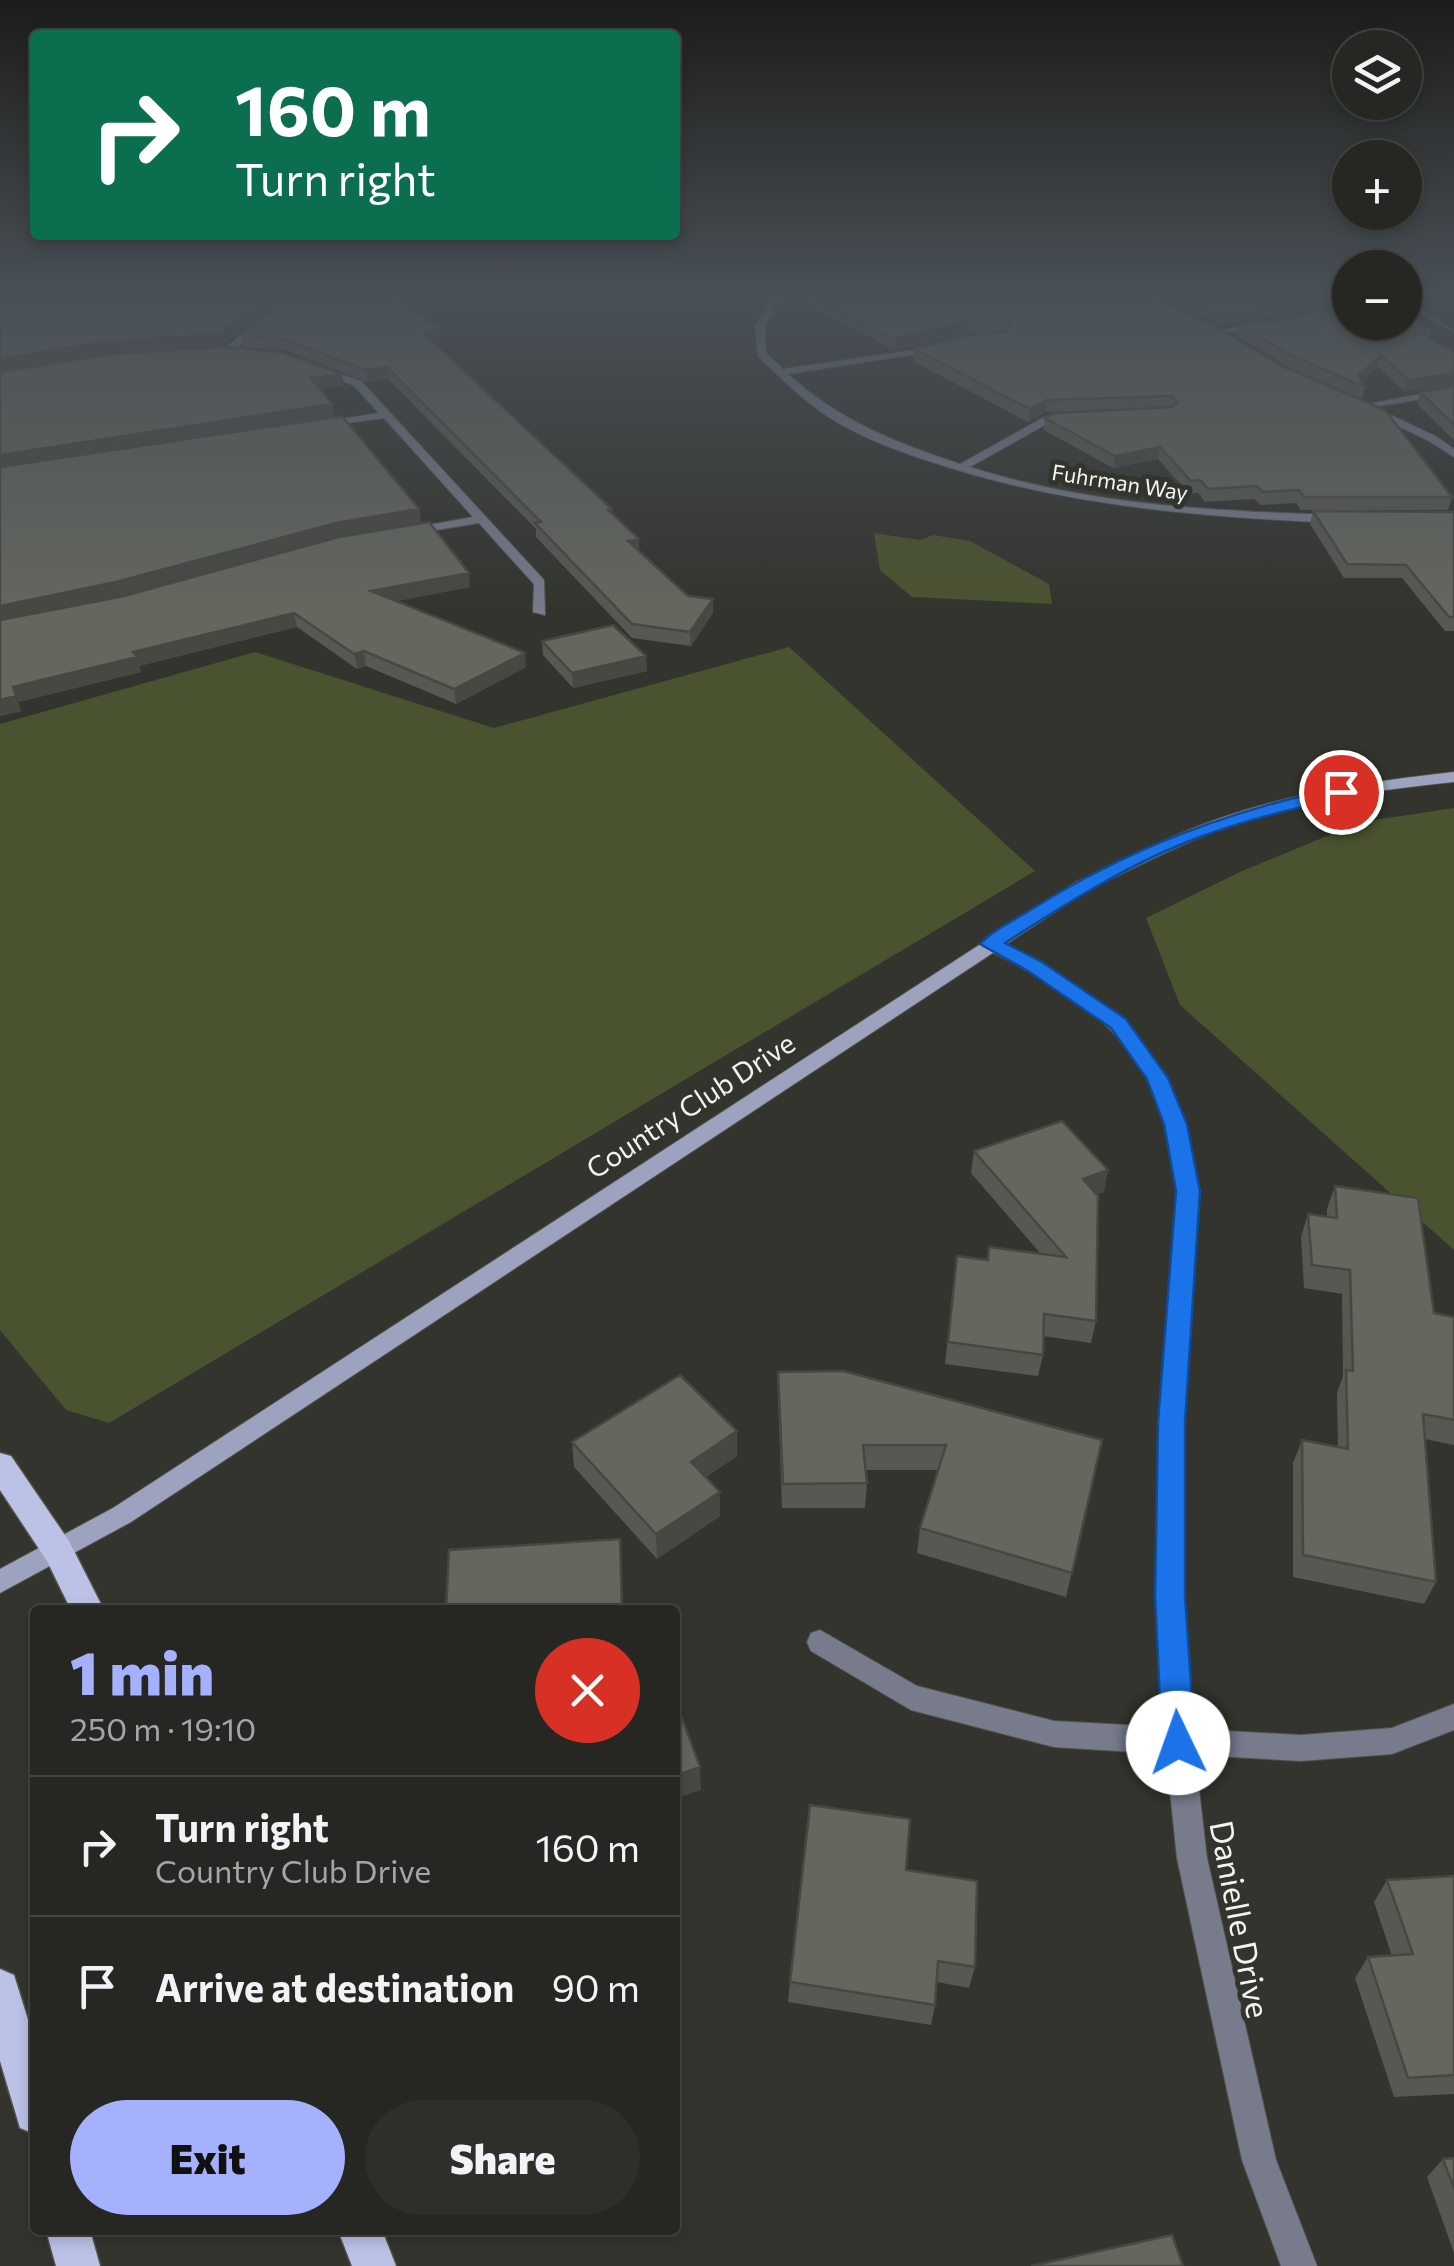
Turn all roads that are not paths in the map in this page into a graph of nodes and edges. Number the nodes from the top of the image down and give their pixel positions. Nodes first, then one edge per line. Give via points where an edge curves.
1 (372, 401) edge
2 (813, 401) edge
3 (1349, 401) edge
4 (1394, 401) edge
5 (1361, 406) junction
6 (384, 415) junction
7 (1089, 416) edge
8 (308, 427) edge
9 (1454, 454) edge
10 (959, 469) junction
11 (482, 519) junction
12 (1342, 519) edge
13 (392, 535) edge
14 (540, 612) dead end
15 (1454, 777) edge
16 (990, 944) junction
17 (0, 1465) edge
18 (58, 1552) junction
19 (0, 1582) edge
20 (85, 1605) edge
21 (820, 1642) dead end
22 (1454, 1717) edge
23 (1178, 1743) junction
24 (0, 1989) edge
25 (30, 2095) edge
26 (69, 2235) edge
27 (362, 2235) edge
28 (78, 2266) edge
29 (374, 2266) edge
30 (1299, 2266) edge

1 - 6 street
2 - 10 street, Fuhrman Way via 892,444
3 - 5 street
4 - 5 street
5 - 9 street
6 - 8 street
6 - 11 street
7 - 10 street via 1050,418
10 - 12 street, Fuhrman Way via 1055,494 1186,514
11 - 13 street
11 - 14 street via 540,583
15 - 16 street, Country Club Drive via 1296,802 1191,834 1082,886
16 - 18 street, Country Club Drive
16 - 23 street, Danielle Drive via 1118,1023 1158,1078 1176,1124 1188,1191 1172,1422 1170,1596
17 - 18 main road
18 - 19 street, Country Club Drive
18 - 20 main road
21 - 23 street via 911,1697 1054,1734
22 - 23 street via 1392,1742 1300,1748
23 - 30 street, Danielle Drive via 1192,1858 1258,2160
24 - 25 main road
26 - 28 main road
27 - 29 main road

